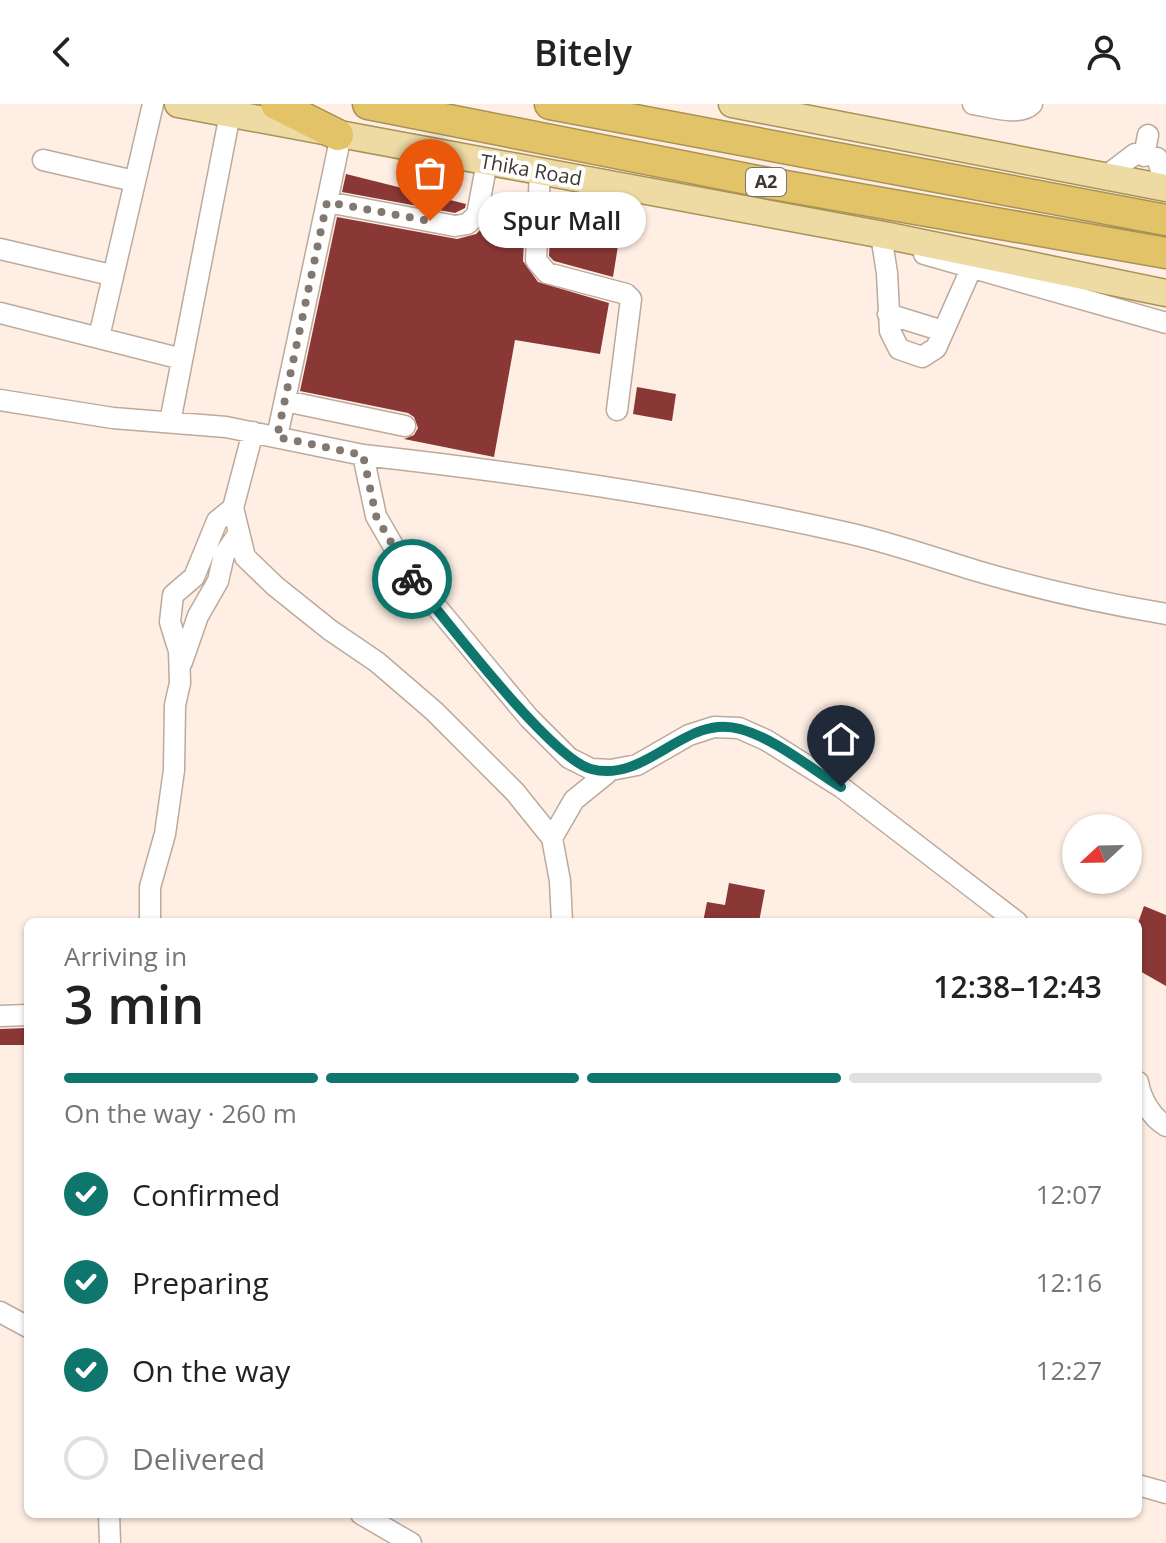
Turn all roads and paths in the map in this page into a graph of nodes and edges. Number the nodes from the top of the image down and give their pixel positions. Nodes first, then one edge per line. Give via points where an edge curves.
1 (153, 104) edge
2 (178, 104) edge
3 (276, 104) edge
4 (368, 104) edge
5 (550, 104) edge
6 (734, 104) edge
7 (973, 104) edge
8 (1032, 104) edge
9 (792, 109) edge
10 (230, 114) junction
11 (340, 135) junction
12 (1148, 135) dead end
13 (1145, 156) junction
14 (43, 160) dead end
15 (487, 162) junction
16 (540, 171) junction
17 (1106, 176) junction
18 (134, 181) junction
19 (1166, 187) edge
20 (327, 202) junction
21 (1166, 220) edge
22 (885, 235) junction
23 (0, 249) edge
24 (1166, 253) edge
25 (971, 269) junction
26 (111, 275) junction
27 (1166, 293) edge
28 (0, 313) edge
29 (888, 314) junction
30 (1166, 323) edge
31 (943, 331) junction
32 (99, 337) junction
33 (182, 359) junction
34 (0, 400) edge
35 (285, 401) junction
36 (617, 410) dead end
37 (170, 422) junction
38 (405, 426) dead end
39 (253, 432) junction
40 (277, 437) junction
41 (363, 455) junction
42 (233, 508) junction
43 (239, 533) junction
44 (1166, 614) edge
45 (179, 670) junction
46 (611, 770) junction
47 (552, 838) junction
48 (150, 918) edge
49 (562, 918) edge
50 (1012, 918) edge
51 (24, 1015) edge
52 (0, 1016) edge
53 (1142, 1098) edge
54 (1154, 1120) edge
55 (0, 1312) edge
56 (24, 1325) edge
57 (1142, 1486) edge
58 (1166, 1493) edge
59 (109, 1518) edge
60 (368, 1518) edge
61 (110, 1543) edge
62 (411, 1543) edge

1 - 18 street
2 - 10 main road, Thika Road
3 - 11 highway
4 - 24 highway, Thika Road / A2 via 768,183
5 - 21 highway, A2
6 - 9 main road
7 - 8 street via 1018,110
9 - 17 main road
10 - 11 main road, Thika Road
10 - 33 street
11 - 15 main road, Thika Road
11 - 20 street
12 - 13 street
13 - 17 street
13 - 19 street
14 - 18 street
15 - 16 main road, Thika Road
15 - 20 street via 477,215 467,224
16 - 22 main road, Thika Road
16 - 36 street via 538,265 547,273 631,299
17 - 19 main road
18 - 26 street
20 - 35 street
22 - 25 street
22 - 27 main road, Thika Road
22 - 29 street
23 - 26 street
25 - 30 street
25 - 31 street
26 - 32 street
28 - 32 street
29 - 31 street
29 - 31 street via 893,341 910,355 929,355
32 - 33 street
33 - 37 street
34 - 37 street
35 - 38 street
35 - 40 street
37 - 39 street
39 - 40 street
39 - 42 street
40 - 41 street
41 - 44 street via 787,520 1079,597
41 - 46 street via 376,516 410,575 569,758 591,769
42 - 43 street
42 - 45 street via 217,521 194,577 173,595 170,622
43 - 45 street via 224,555
43 - 47 street via 245,557 434,711 515,792
45 - 48 street via 174,770 165,834 150,887
46 - 47 street via 574,800
46 - 50 street via 637,765 689,735 714,727 739,728 841,787
47 - 49 street
51 - 52 street
53 - 54 street
55 - 56 street
57 - 58 street
59 - 61 street
60 - 62 street

